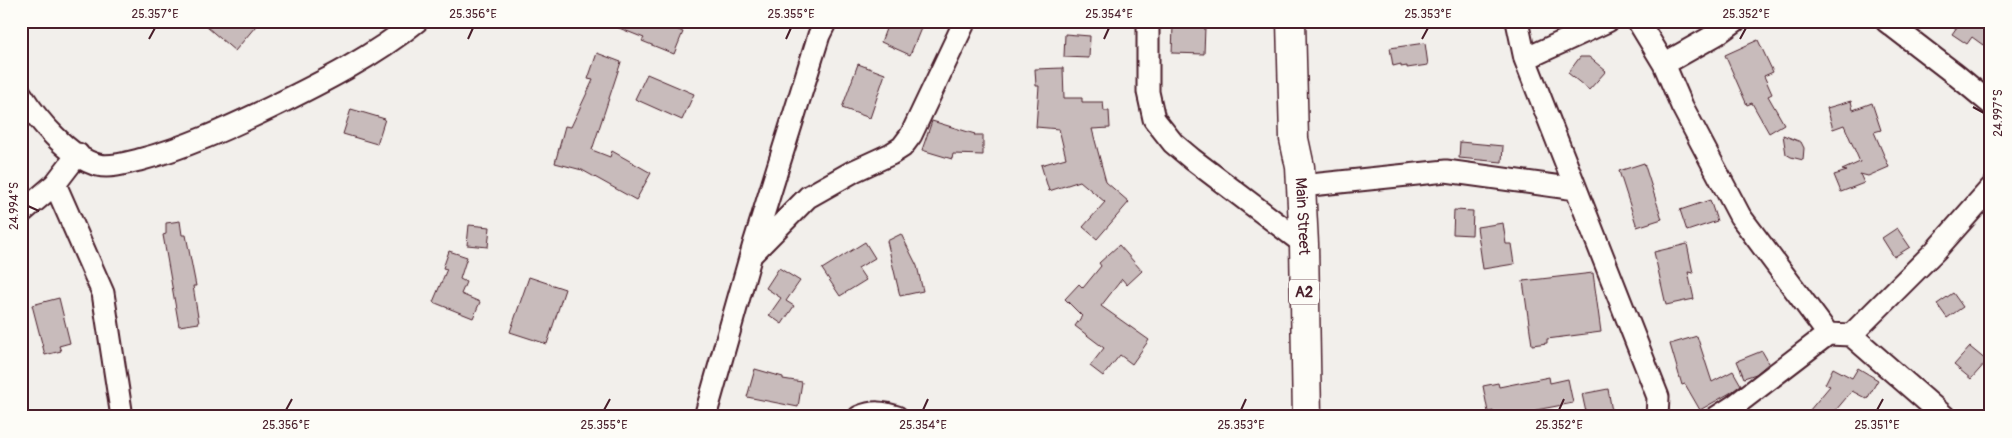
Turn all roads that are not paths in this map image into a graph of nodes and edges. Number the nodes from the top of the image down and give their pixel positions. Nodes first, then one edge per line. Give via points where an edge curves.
1 (417, 21) edge
2 (826, 21) edge
3 (965, 21) edge
4 (1148, 21) edge
5 (1290, 21) edge
6 (1306, 21) edge
7 (1517, 21) edge
8 (1608, 21) edge
9 (1638, 21) edge
10 (1735, 21) edge
11 (1886, 21) edge
12 (393, 28) edge
13 (1525, 59) junction
14 (1664, 64) junction
15 (21, 94) edge
16 (1991, 104) edge
17 (78, 154) junction
18 (1300, 176) junction
19 (55, 184) junction
20 (1991, 188) edge
21 (1576, 189) junction
22 (21, 213) edge
23 (1304, 244) junction
24 (751, 256) junction
25 (1828, 334) junction
26 (1851, 334) junction
27 (122, 417) edge
28 (704, 417) edge
29 (860, 417) edge
30 (897, 417) edge
31 (1307, 417) edge
32 (1658, 417) edge
33 (1717, 417) edge
34 (1946, 417) edge

1 - 12 street
2 - 24 street
3 - 24 street via 911,135 902,147 808,198
4 - 23 street via 1148,92 1154,119 1173,143 1192,159
5 - 18 highway, Main Street / A2 via 1294,139
6 - 18 highway, Main Street / A2 via 1305,140
7 - 13 street
8 - 13 street
9 - 14 street
10 - 14 street
11 - 16 street
12 - 17 street via 319,84 231,127 160,154 125,163 99,165
13 - 21 street
14 - 25 street via 1682,106 1740,216
15 - 17 street via 52,135
17 - 19 street
18 - 21 street via 1446,171
18 - 23 highway, Main Street / A2
19 - 22 street
19 - 27 street via 103,293
20 - 26 street via 1936,250
21 - 32 street via 1658,397
23 - 31 highway, Main Street / A2
24 - 28 street
25 - 26 street
25 - 33 street
26 - 34 street
29 - 30 street via 868,412 883,412

